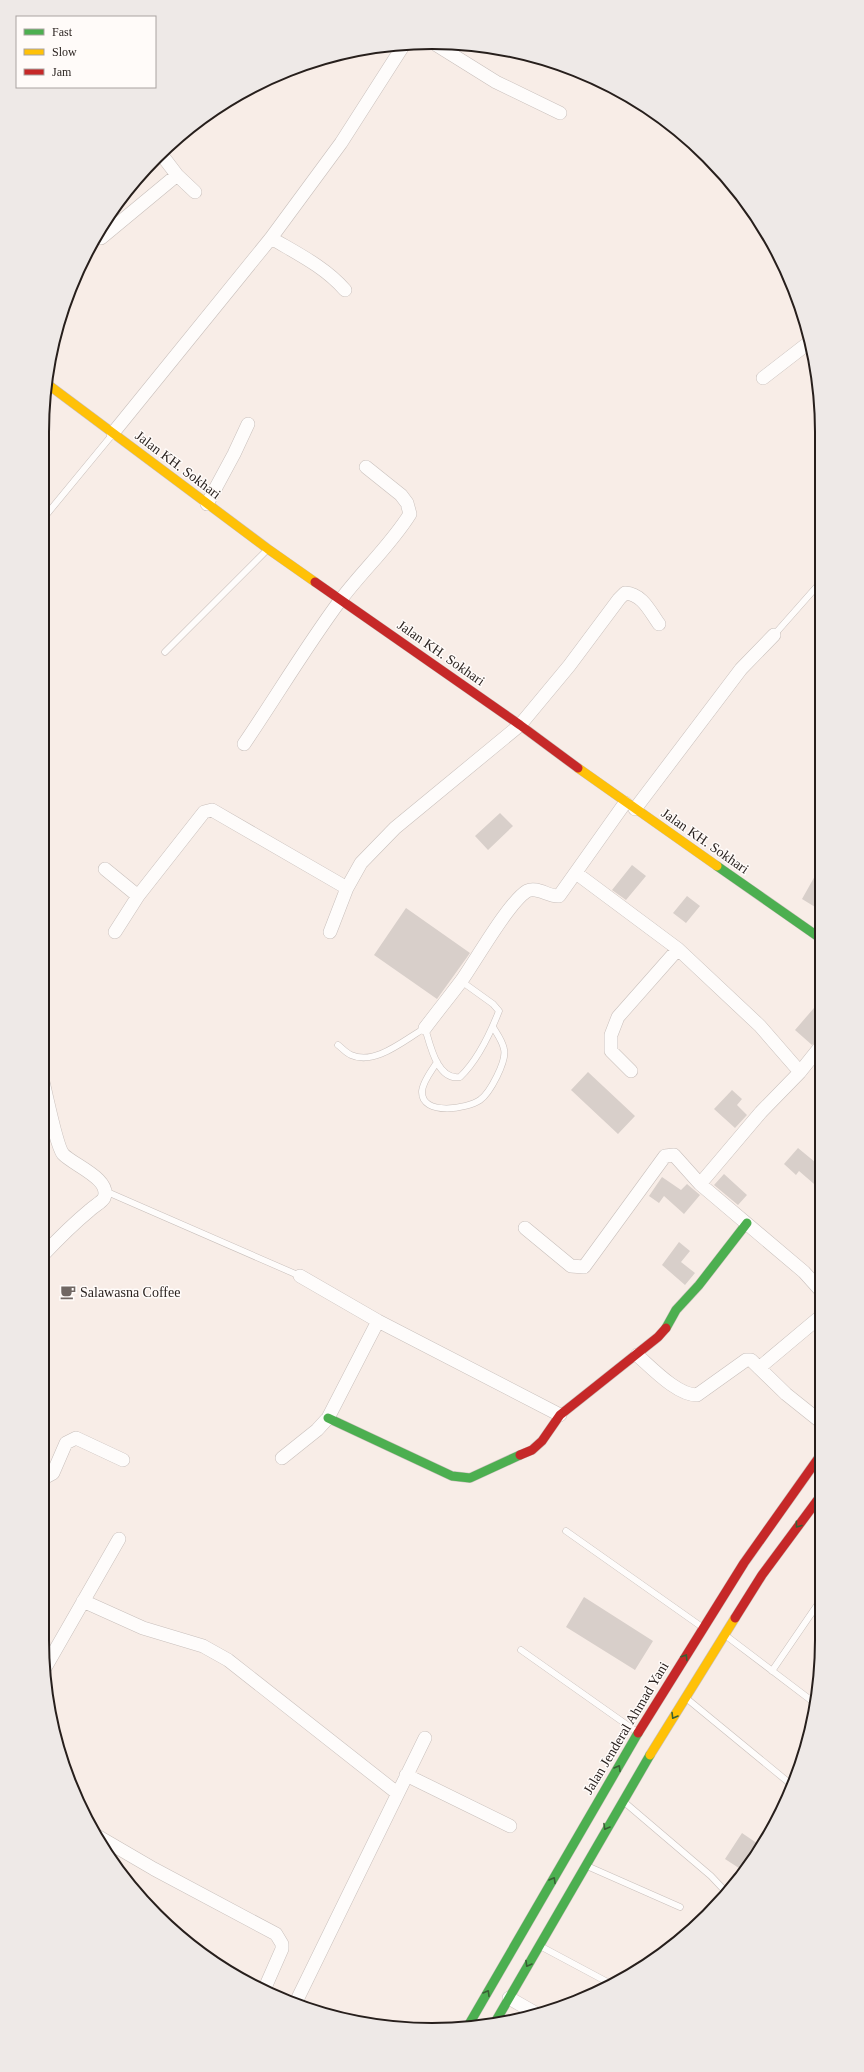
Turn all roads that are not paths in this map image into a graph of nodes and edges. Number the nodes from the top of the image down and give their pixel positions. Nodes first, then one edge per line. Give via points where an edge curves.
1 (444, 49) edge
2 (400, 51) edge
3 (560, 114) dead end
4 (164, 158) edge
5 (177, 176) junction
6 (195, 192) dead end
7 (101, 238) dead end
8 (271, 238) junction
9 (346, 290) dead end
10 (805, 345) edge
11 (763, 378) dead end
12 (52, 387) edge
13 (248, 424) dead end
14 (113, 433) junction
15 (366, 468) dead end
16 (207, 504) junction
17 (49, 511) edge
18 (268, 549) junction
19 (815, 589) edge
20 (340, 600) junction
21 (659, 624) dead end
22 (774, 635) joint
23 (165, 652) dead end
24 (520, 725) junction
25 (244, 744) dead end
26 (630, 806) junction
27 (105, 869) dead end
28 (576, 873) junction
29 (347, 888) junction
30 (138, 896) junction
31 (115, 932) dead end
32 (330, 932) dead end
33 (815, 935) edge
34 (678, 949) junction
35 (461, 981) junction
36 (493, 1027) junction
37 (424, 1028) junction
38 (338, 1045) dead end
39 (815, 1053) edge
40 (437, 1062) junction
41 (631, 1071) dead end
42 (800, 1072) junction
43 (49, 1106) edge
44 (700, 1184) junction
45 (105, 1192) junction
46 (747, 1223) junction
47 (525, 1228) dead end
48 (49, 1248) edge
49 (300, 1276) joint
50 (815, 1284) edge
51 (378, 1321) junction
52 (815, 1321) edge
53 (637, 1355) junction
54 (759, 1368) junction
55 (560, 1415) junction
56 (815, 1417) edge
57 (328, 1418) junction
58 (282, 1458) dead end
59 (123, 1460) dead end
60 (815, 1465) edge
61 (49, 1475) edge
62 (815, 1502) edge
63 (566, 1531) dead end
64 (119, 1539) dead end
65 (753, 1569) junction
66 (83, 1601) junction
67 (815, 1608) edge
68 (703, 1628) junction
69 (724, 1634) junction
70 (521, 1650) dead end
71 (50, 1660) edge
72 (772, 1671) junction
73 (685, 1697) junction
74 (810, 1700) edge
75 (638, 1733) junction
76 (425, 1738) dead end
77 (406, 1775) junction
78 (788, 1782) edge
79 (397, 1793) junction
80 (622, 1800) junction
81 (510, 1826) dead end
82 (106, 1841) edge
83 (585, 1865) junction
84 (723, 1889) edge
85 (680, 1907) dead end
86 (539, 1945) junction
87 (606, 1981) edge
88 (266, 1985) edge
89 (509, 1998) junction
90 (298, 1999) edge
91 (530, 2010) edge
92 (498, 2017) edge
93 (471, 2021) edge

1 - 3 street via 496,82
2 - 8 street via 341,143
4 - 5 street
5 - 6 street
5 - 7 street
8 - 9 street via 320,267
8 - 14 street
10 - 11 street
12 - 14 street, Jalan KH. Sokhari
13 - 16 street
14 - 16 street, Jalan KH. Sokhari
14 - 17 lane
15 - 20 street via 401,495 407,502 410,514
16 - 18 street, Jalan KH. Sokhari
18 - 20 street, Jalan KH. Sokhari
18 - 23 lane
19 - 22 lane
20 - 24 street, Jalan KH. Sokhari
20 - 25 street
21 - 24 street via 642,599 626,593
22 - 26 street via 741,669
24 - 26 street, Jalan KH. Sokhari
24 - 29 street via 395,828 361,863
26 - 28 street
26 - 33 street, Jalan KH. Sokhari
27 - 30 street
28 - 34 street
28 - 35 street via 559,896 528,890 515,902
29 - 30 street via 212,810 204,812
29 - 32 street
30 - 31 street
34 - 41 street via 618,1017 611,1035 611,1051
34 - 42 street via 760,1026
35 - 36 lane via 493,1004 499,1012
35 - 37 street
36 - 40 lane via 470,1067 460,1077 449,1076
36 - 40 lane via 504,1050 501,1066 479,1101 450,1110 432,1105 424,1099 424,1085
37 - 38 lane via 379,1055 365,1058 351,1055
37 - 40 lane
39 - 42 street
42 - 44 street
43 - 45 street via 60,1149 69,1159 97,1178 103,1184
44 - 46 street
44 - 47 street via 678,1157 665,1156 584,1267 571,1266
45 - 48 street via 104,1199 70,1226
45 - 49 lane
46 - 50 street
46 - 53 street via 699,1285 676,1310 666,1327
49 - 51 street
51 - 55 street
51 - 57 street
52 - 54 street
53 - 54 street via 679,1390 691,1395 697,1395 746,1360 751,1360
53 - 55 street
54 - 56 street
55 - 57 street via 542,1441 532,1450 470,1478 452,1476
57 - 58 street
59 - 61 street via 76,1438 66,1443 53,1473
60 - 65 street, Jalan Jenderal Ahmad Yani
62 -> 65 street, Jalan Jenderal Ahmad Yani
63 - 68 lane
64 - 66 street
65 - 68 street, Jalan Jenderal Ahmad Yani
65 - 69 street, Jalan Jenderal Ahmad Yani
66 - 71 street
66 - 79 street via 144,1628 203,1646 228,1660
67 - 72 lane
75 -> 68 street, Jalan Jenderal Ahmad Yani
69 - 72 lane
69 - 73 street, Jalan Jenderal Ahmad Yani
70 - 75 lane
72 - 74 lane
73 - 78 lane
73 -> 80 street, Jalan Jenderal Ahmad Yani
93 -> 75 street, Jalan Jenderal Ahmad Yani
76 - 77 street
77 - 79 street
77 - 81 street
79 - 90 street
80 -> 83 street, Jalan Jenderal Ahmad Yani
80 - 84 lane
82 - 88 street via 276,1934 282,1949
83 - 85 lane
83 - 86 street, Jalan Jenderal Ahmad Yani
86 - 87 lane
86 -> 89 street, Jalan Jenderal Ahmad Yani
89 - 91 street
89 - 92 street, Jalan Jenderal Ahmad Yani

